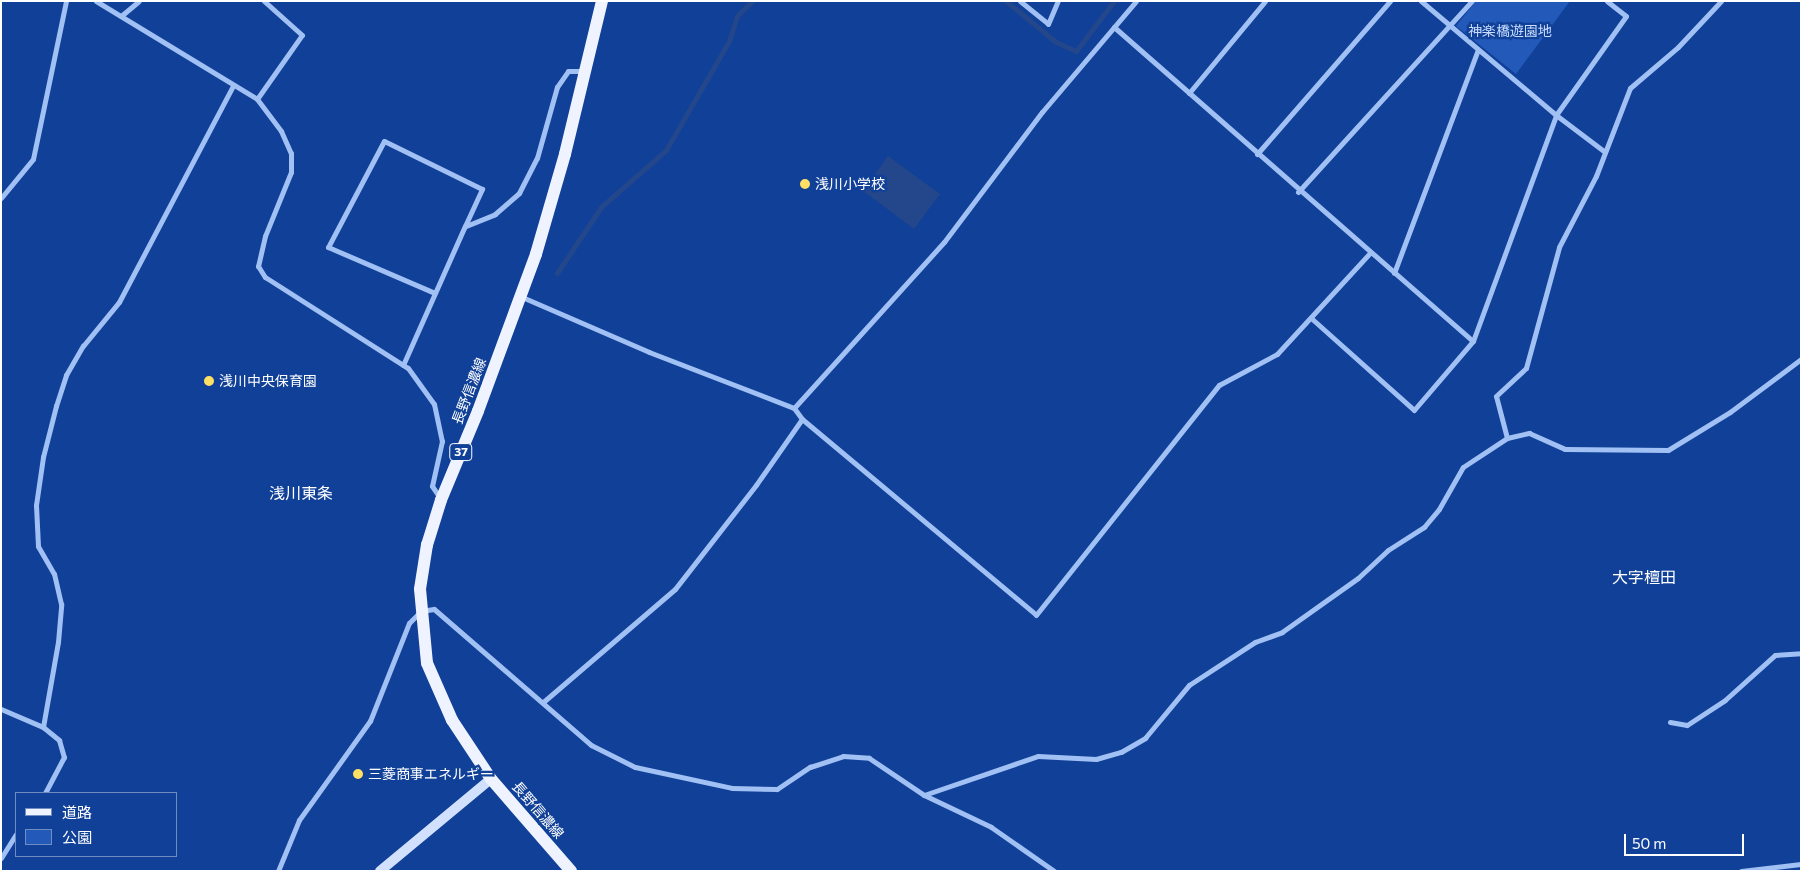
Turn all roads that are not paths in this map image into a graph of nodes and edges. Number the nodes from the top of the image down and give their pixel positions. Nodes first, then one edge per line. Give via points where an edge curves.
1 (66, 1) edge
2 (96, 1) edge
3 (139, 1) edge
4 (264, 1) edge
5 (602, 1) edge
6 (1020, 1) edge
7 (1058, 1) edge
8 (1136, 1) edge
9 (1265, 1) edge
10 (1390, 1) edge
11 (1421, 1) edge
12 (1472, 1) edge
13 (1606, 1) edge
14 (1721, 1) edge
15 (121, 16) junction
16 (1114, 27) junction
17 (1451, 27) junction
18 (1478, 50) junction
19 (585, 71) junction
20 (233, 86) junction
21 (1190, 92) junction
22 (257, 100) junction
23 (1556, 116) junction
24 (1605, 152) junction
25 (1257, 154) junction
26 (1298, 192) junction
27 (1, 198) edge
28 (465, 226) junction
29 (1370, 253) junction
30 (1394, 273) junction
31 (435, 293) junction
32 (521, 297) junction
33 (1311, 318) junction
34 (1473, 341) junction
35 (1801, 359) edge
36 (403, 365) junction
37 (794, 408) junction
38 (802, 419) junction
39 (1508, 438) junction
40 (441, 500) junction
41 (421, 611) junction
42 (1801, 653) edge
43 (543, 702) junction
44 (1, 709) edge
45 (1670, 722) dead end
46 (43, 727) junction
47 (491, 779) junction
48 (46, 792) edge
49 (924, 795) junction
50 (15, 836) edge
51 (1, 858) edge
52 (1801, 864) edge
53 (278, 871) edge
54 (380, 871) edge
55 (571, 871) edge
56 (1054, 871) edge
57 (1741, 871) edge

1 - 27 street via 33,159
2 - 15 street
3 - 15 street
4 - 22 street via 302,36
5 - 19 main road, 長野信濃線 / 37
6 - 7 street via 1048,24
8 - 16 street
9 - 21 street
10 - 25 street
11 - 17 street
12 - 17 street
13 - 23 street via 1626,16
14 - 24 street via 1678,48 1630,88
15 - 20 street
16 - 21 street
16 - 37 street via 1042,112 944,242
17 - 18 street
17 - 26 street
18 - 23 street
18 - 30 street
19 - 28 street via 568,71 557,87 537,158 519,193 495,214
19 - 32 main road, 長野信濃線 / 37 via 565,154
20 - 22 street
20 - 46 street via 119,302 83,346 66,375 56,406 43,457 36,505 38,546 54,574 61,604 58,642
21 - 25 street
22 - 36 street via 281,131 291,153 291,172 265,236 258,266 265,277
23 - 24 street
23 - 34 street
24 - 39 street via 1559,247 1526,368 1496,396
25 - 26 street
26 - 29 street
28 - 31 street
28 - 31 street via 482,189 384,140 328,248
29 - 30 street
29 - 33 street
30 - 34 street
31 - 36 street
32 - 37 street via 649,352
32 - 40 main road, 長野信濃線 / 37
33 - 34 street via 1414,410
33 - 38 street via 1278,354 1219,385 1036,615
35 - 39 street via 1730,412 1668,450 1565,448 1529,434
36 - 40 street via 434,404 442,440 432,486
37 - 38 street
38 - 43 street via 756,485 675,589
39 - 49 street via 1463,467 1439,509 1424,527 1388,550 1358,578 1282,632 1255,642 1190,685 1145,738 1121,752 1096,759 1038,756
40 - 41 main road, 長野信濃線 / 37 via 427,545 420,589
41 - 43 street via 434,609
41 - 47 main road, 長野信濃線 / 37 via 427,663 438,694
41 - 53 street via 409,623 370,721 300,820
42 - 45 street via 1775,655 1725,700 1687,725
43 - 49 street via 591,745 635,767 732,788 777,789 810,767 843,756 869,758
44 - 46 street
46 - 48 street via 59,740 64,757
47 - 54 main road
47 - 55 main road, 長野信濃線 / 37
49 - 56 street via 990,827
50 - 51 street
52 - 57 street

